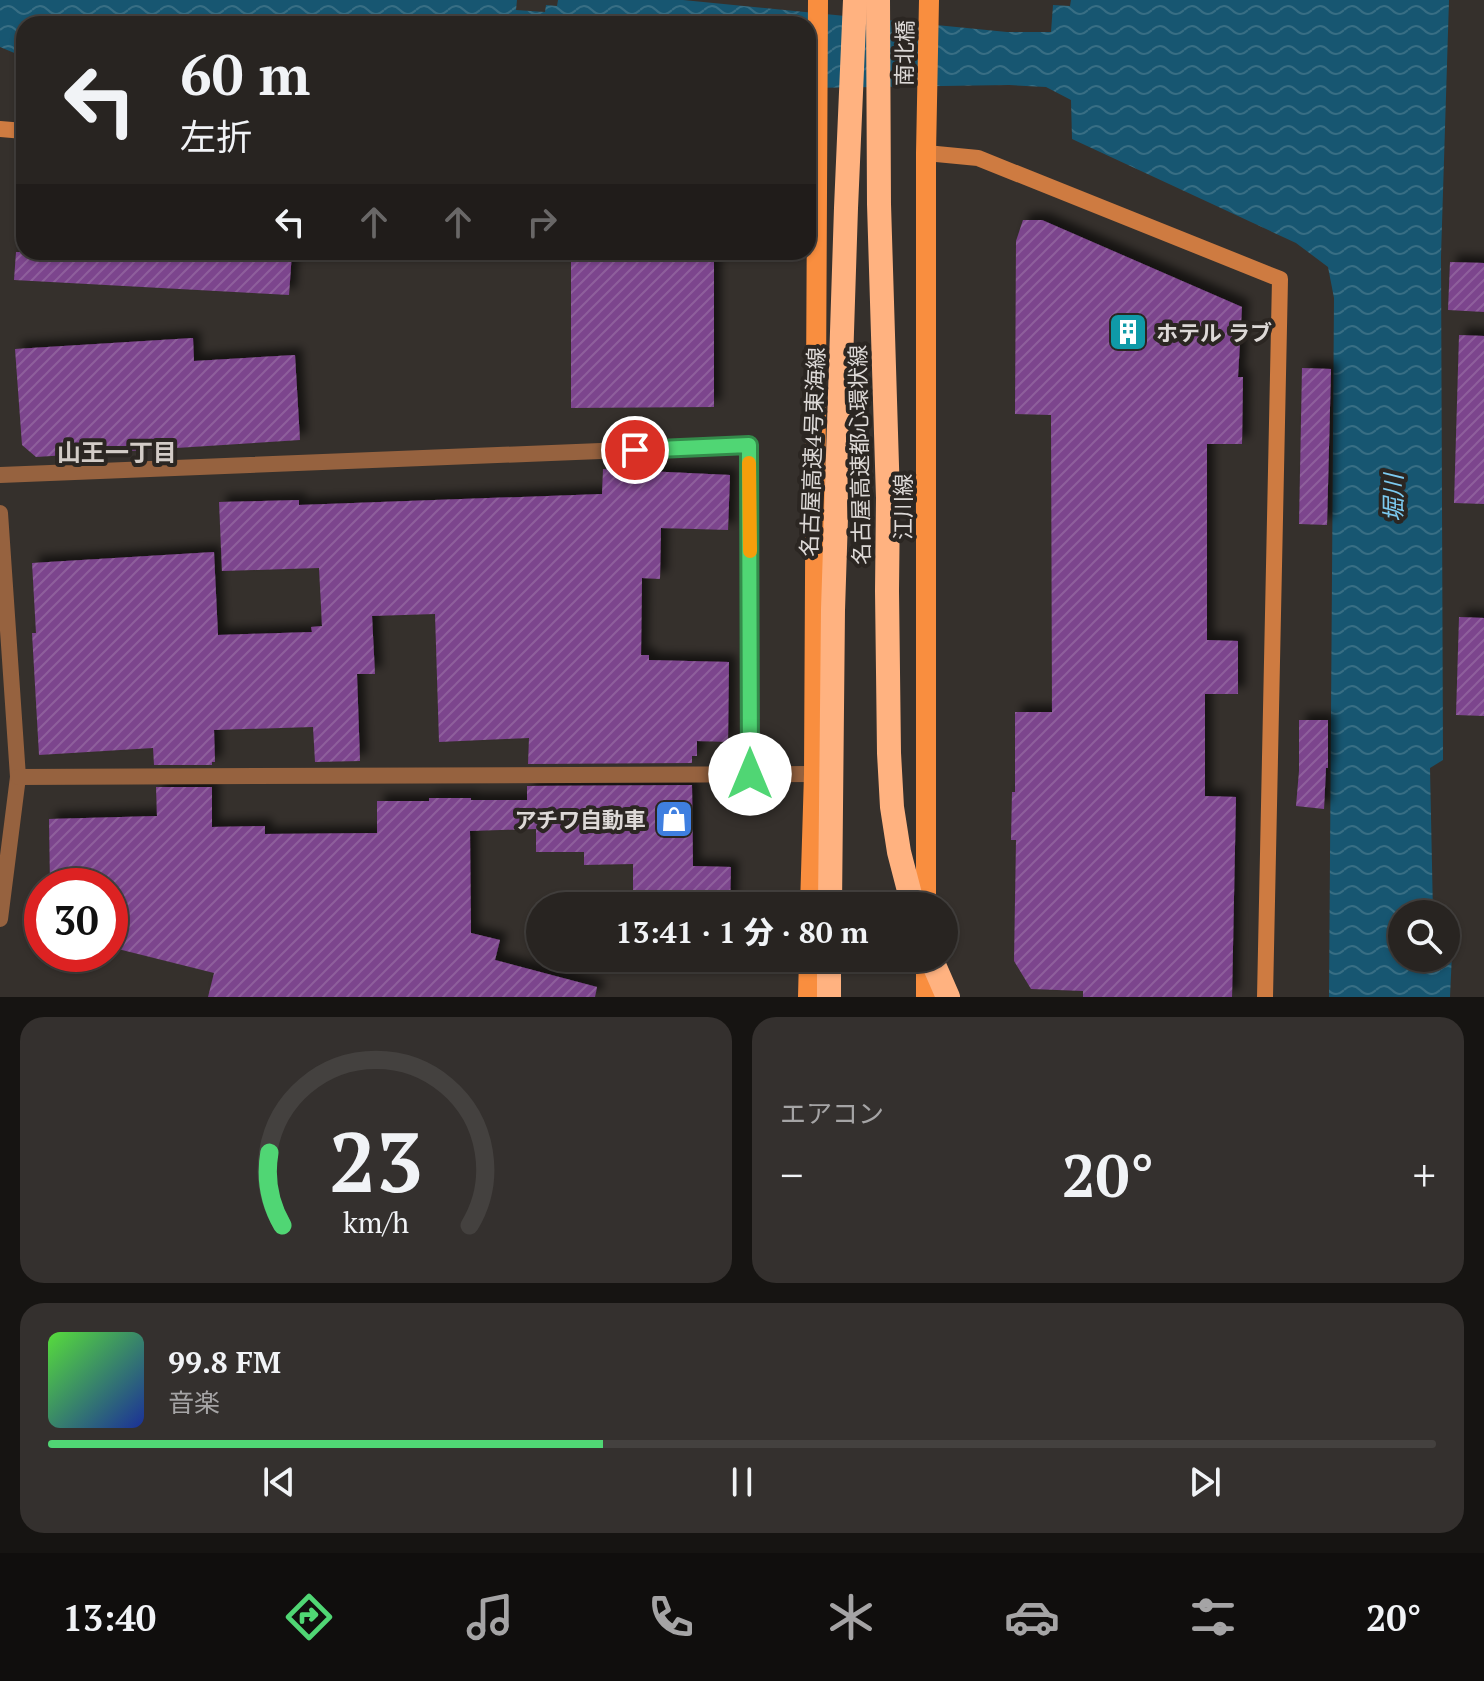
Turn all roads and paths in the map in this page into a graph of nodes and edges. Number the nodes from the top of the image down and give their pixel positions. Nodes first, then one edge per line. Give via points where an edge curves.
1 (818, 0) edge
2 (855, 0) edge
3 (878, 0) edge
4 (929, 0) edge
5 (926, 108) joint
6 (816, 124) edge
7 (926, 153) junction
8 (812, 260) edge
9 (0, 475) edge
10 (0, 513) edge
11 (750, 774) junction
12 (814, 774) junction
13 (18, 777) junction
14 (810, 892) edge
15 (830, 892) edge
16 (909, 892) edge
17 (926, 892) edge
18 (0, 919) edge
19 (809, 972) edge
20 (829, 972) edge
21 (927, 972) edge
22 (935, 972) edge
23 (808, 997) edge
24 (829, 997) edge
25 (926, 997) edge
26 (948, 997) edge
27 (1265, 997) edge

1 - 6 main road
2 - 15 highway, 名古屋高速4号東海線 via 834,595
3 - 16 highway, 名古屋高速都心環状線 via 889,753 892,807
4 - 5 main road, 南北橋
5 - 7 main road, 江川線
7 - 17 main road, 江川線
7 - 27 street via 978,158 1280,279
8 - 12 main road
9 - 11 street via 749,445
10 - 13 street
11 - 12 street
11 - 13 street
12 - 14 main road
13 - 18 street
19 - 23 main road
20 - 24 highway
21 - 25 main road
22 - 26 highway

